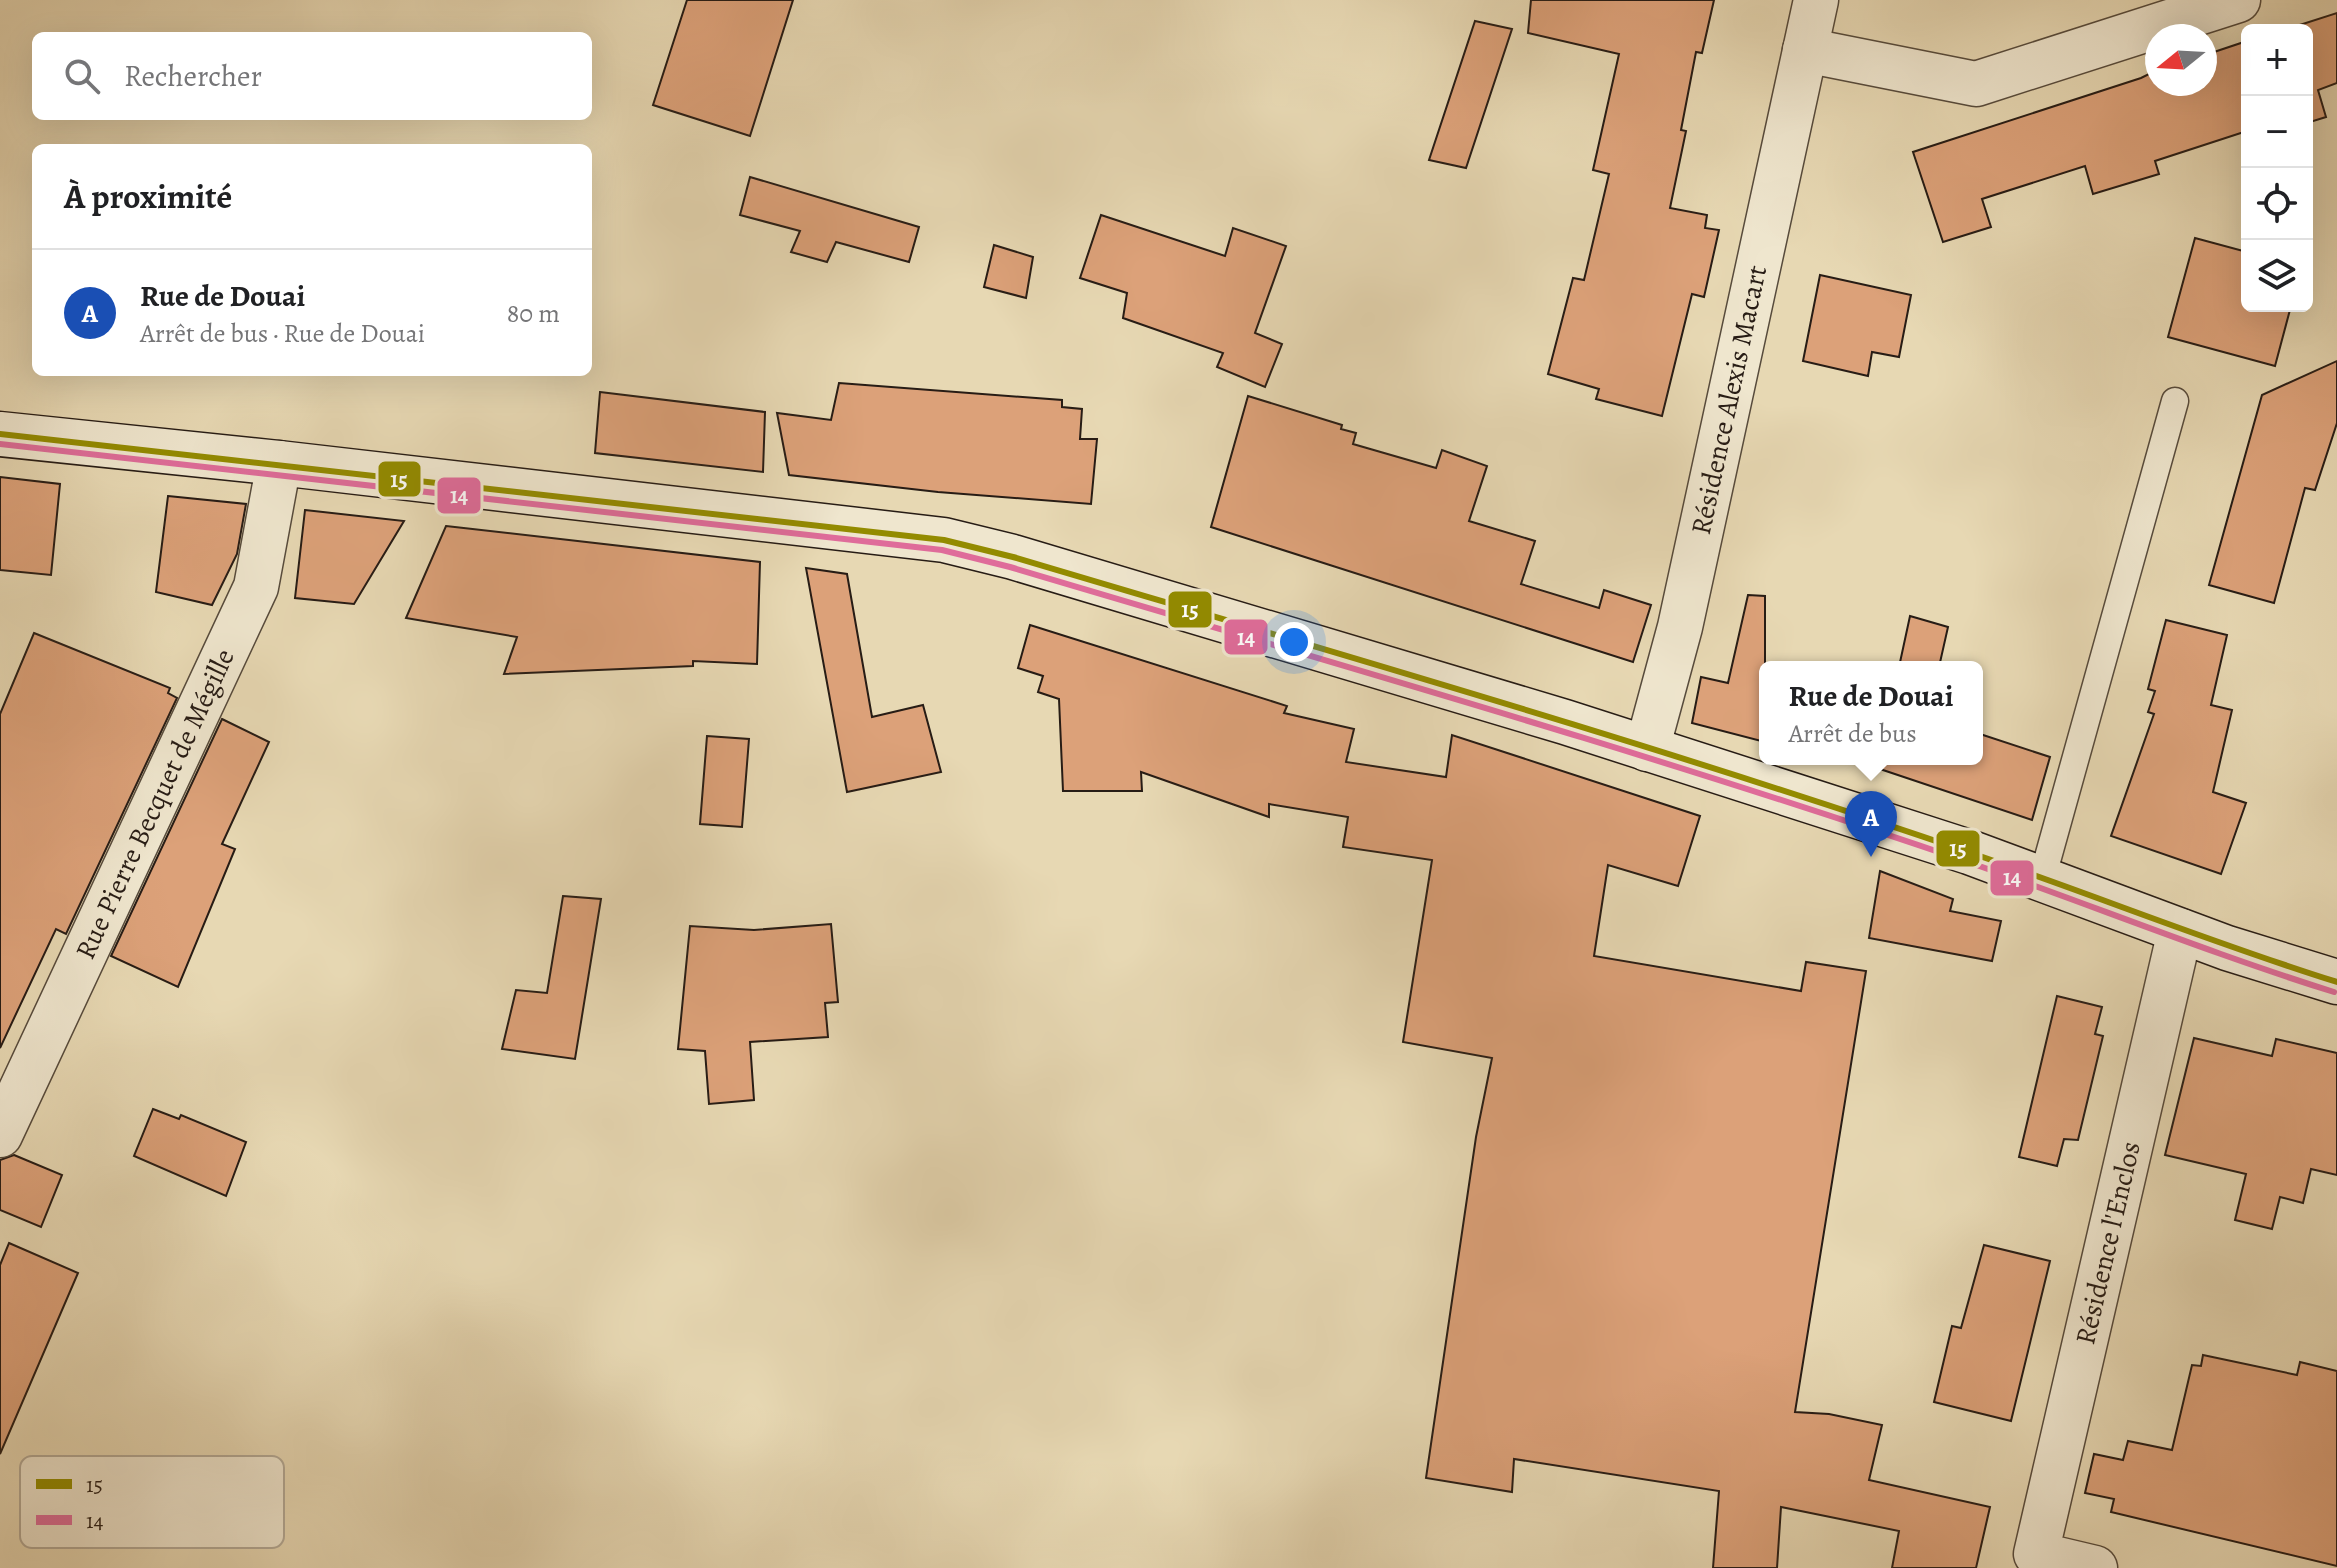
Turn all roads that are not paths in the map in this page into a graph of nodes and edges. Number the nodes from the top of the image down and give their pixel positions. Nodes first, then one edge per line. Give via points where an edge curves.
1 (1816, 0) edge
2 (2238, 0) edge
3 (1805, 50) junction
4 (2175, 401) dead end
5 (0, 434) edge
6 (279, 463) junction
7 (1647, 749) junction
8 (2042, 879) junction
9 (2180, 931) junction
10 (2337, 982) edge
11 (0, 1135) edge
12 (2034, 1561) edge
13 (2095, 1568) edge

1 - 3 street, Résidence Alexis Macart
2 - 3 street via 1976,84
3 - 7 street, Résidence Alexis Macart via 1680,627
4 - 8 lane
5 - 6 street
6 - 7 street via 944,540
6 - 11 street, Rue Pierre Becquet de Mégille via 256,587
7 - 8 street
8 - 9 street
9 - 10 street
9 - 12 street, Résidence l'Enclos
12 - 13 street, Résidence l'Enclos

